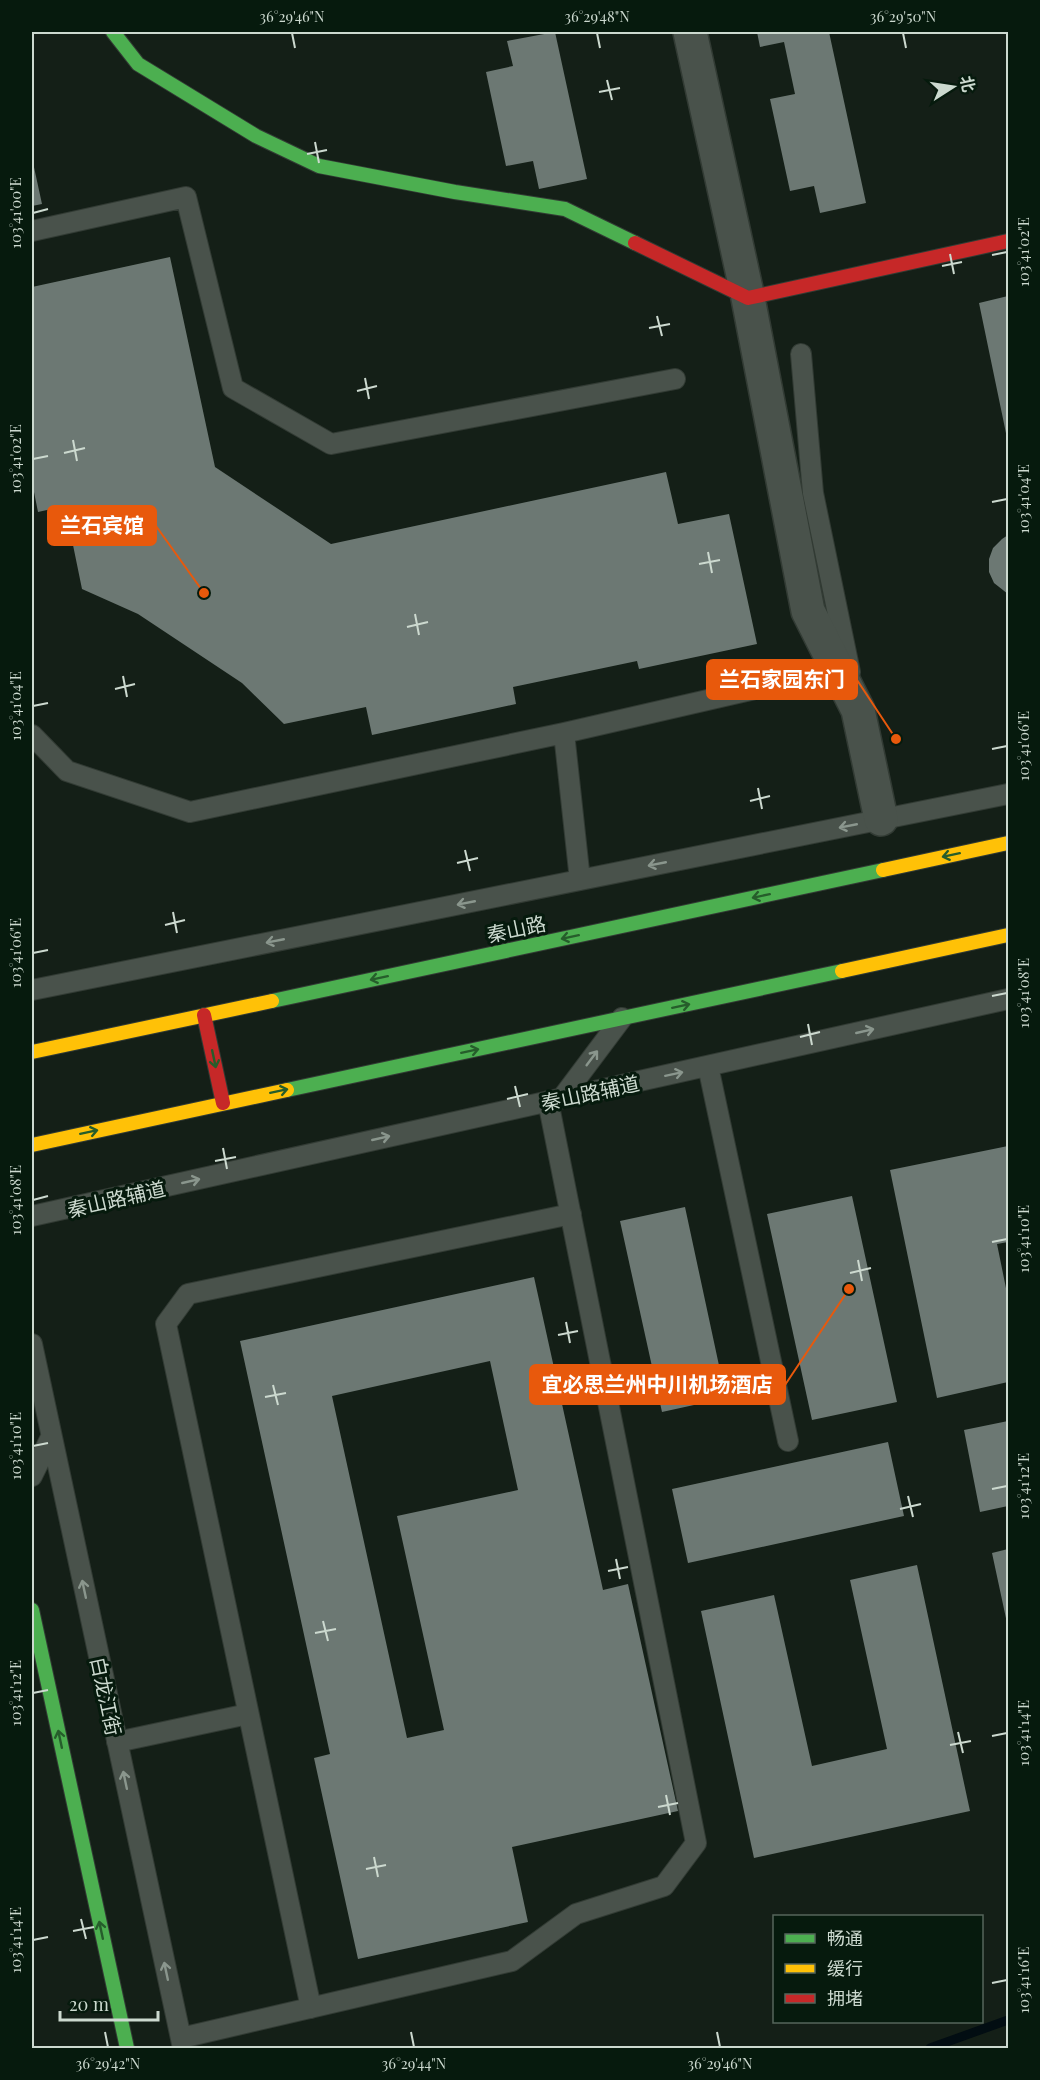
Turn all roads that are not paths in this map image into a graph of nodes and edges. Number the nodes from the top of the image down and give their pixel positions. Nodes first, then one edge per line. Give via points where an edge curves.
1 (113, 32) edge
2 (690, 32) edge
3 (32, 231) edge
4 (1008, 241) edge
5 (748, 298) junction
6 (801, 354) dead end
7 (675, 379) dead end
8 (768, 686) dead end
9 (858, 710) junction
10 (564, 733) junction
11 (32, 735) edge
12 (1008, 794) edge
13 (881, 819) junction
14 (1008, 843) edge
15 (580, 880) junction
16 (1008, 935) edge
17 (32, 990) edge
18 (1008, 999) edge
19 (204, 1015) junction
20 (622, 1018) junction
21 (32, 1052) edge
22 (708, 1066) junction
23 (555, 1100) junction
24 (223, 1103) junction
25 (32, 1144) edge
26 (571, 1214) junction
27 (32, 1216) edge
28 (32, 1344) edge
29 (51, 1437) junction
30 (788, 1441) dead end
31 (32, 1476) edge
32 (32, 1610) edge
33 (248, 1714) junction
34 (117, 1742) junction
35 (311, 2008) junction
36 (182, 2043) edge
37 (127, 2049) edge

1 - 5 street via 138,64 256,136 319,166 565,209
2 - 5 street
3 - 7 lane via 186,197 233,388 331,444
4 - 5 street
5 - 9 street via 808,610
6 - 9 lane via 813,493
8 - 10 lane
9 - 13 street
10 - 11 lane via 190,812 67,771
10 - 15 lane
12 - 13 lane
13 -> 15 lane
14 -> 19 street, 秦山路
15 -> 17 lane
20 -> 16 street
22 -> 18 lane, 秦山路辅道
19 - 21 street, 秦山路
19 -> 24 street
23 -> 20 lane
24 -> 20 street
23 -> 22 lane, 秦山路辅道
22 - 30 lane
23 - 26 lane
27 -> 23 lane, 秦山路辅道
25 -> 24 street
26 - 33 lane via 188,1294 166,1324
26 - 35 lane via 696,1843 664,1886 576,1914 512,1960
28 - 29 lane, 白龙江街
29 - 31 lane
34 -> 29 lane, 白龙江街
37 -> 32 street
33 - 34 lane
33 - 35 lane
36 -> 34 lane, 白龙江街
35 - 36 lane

